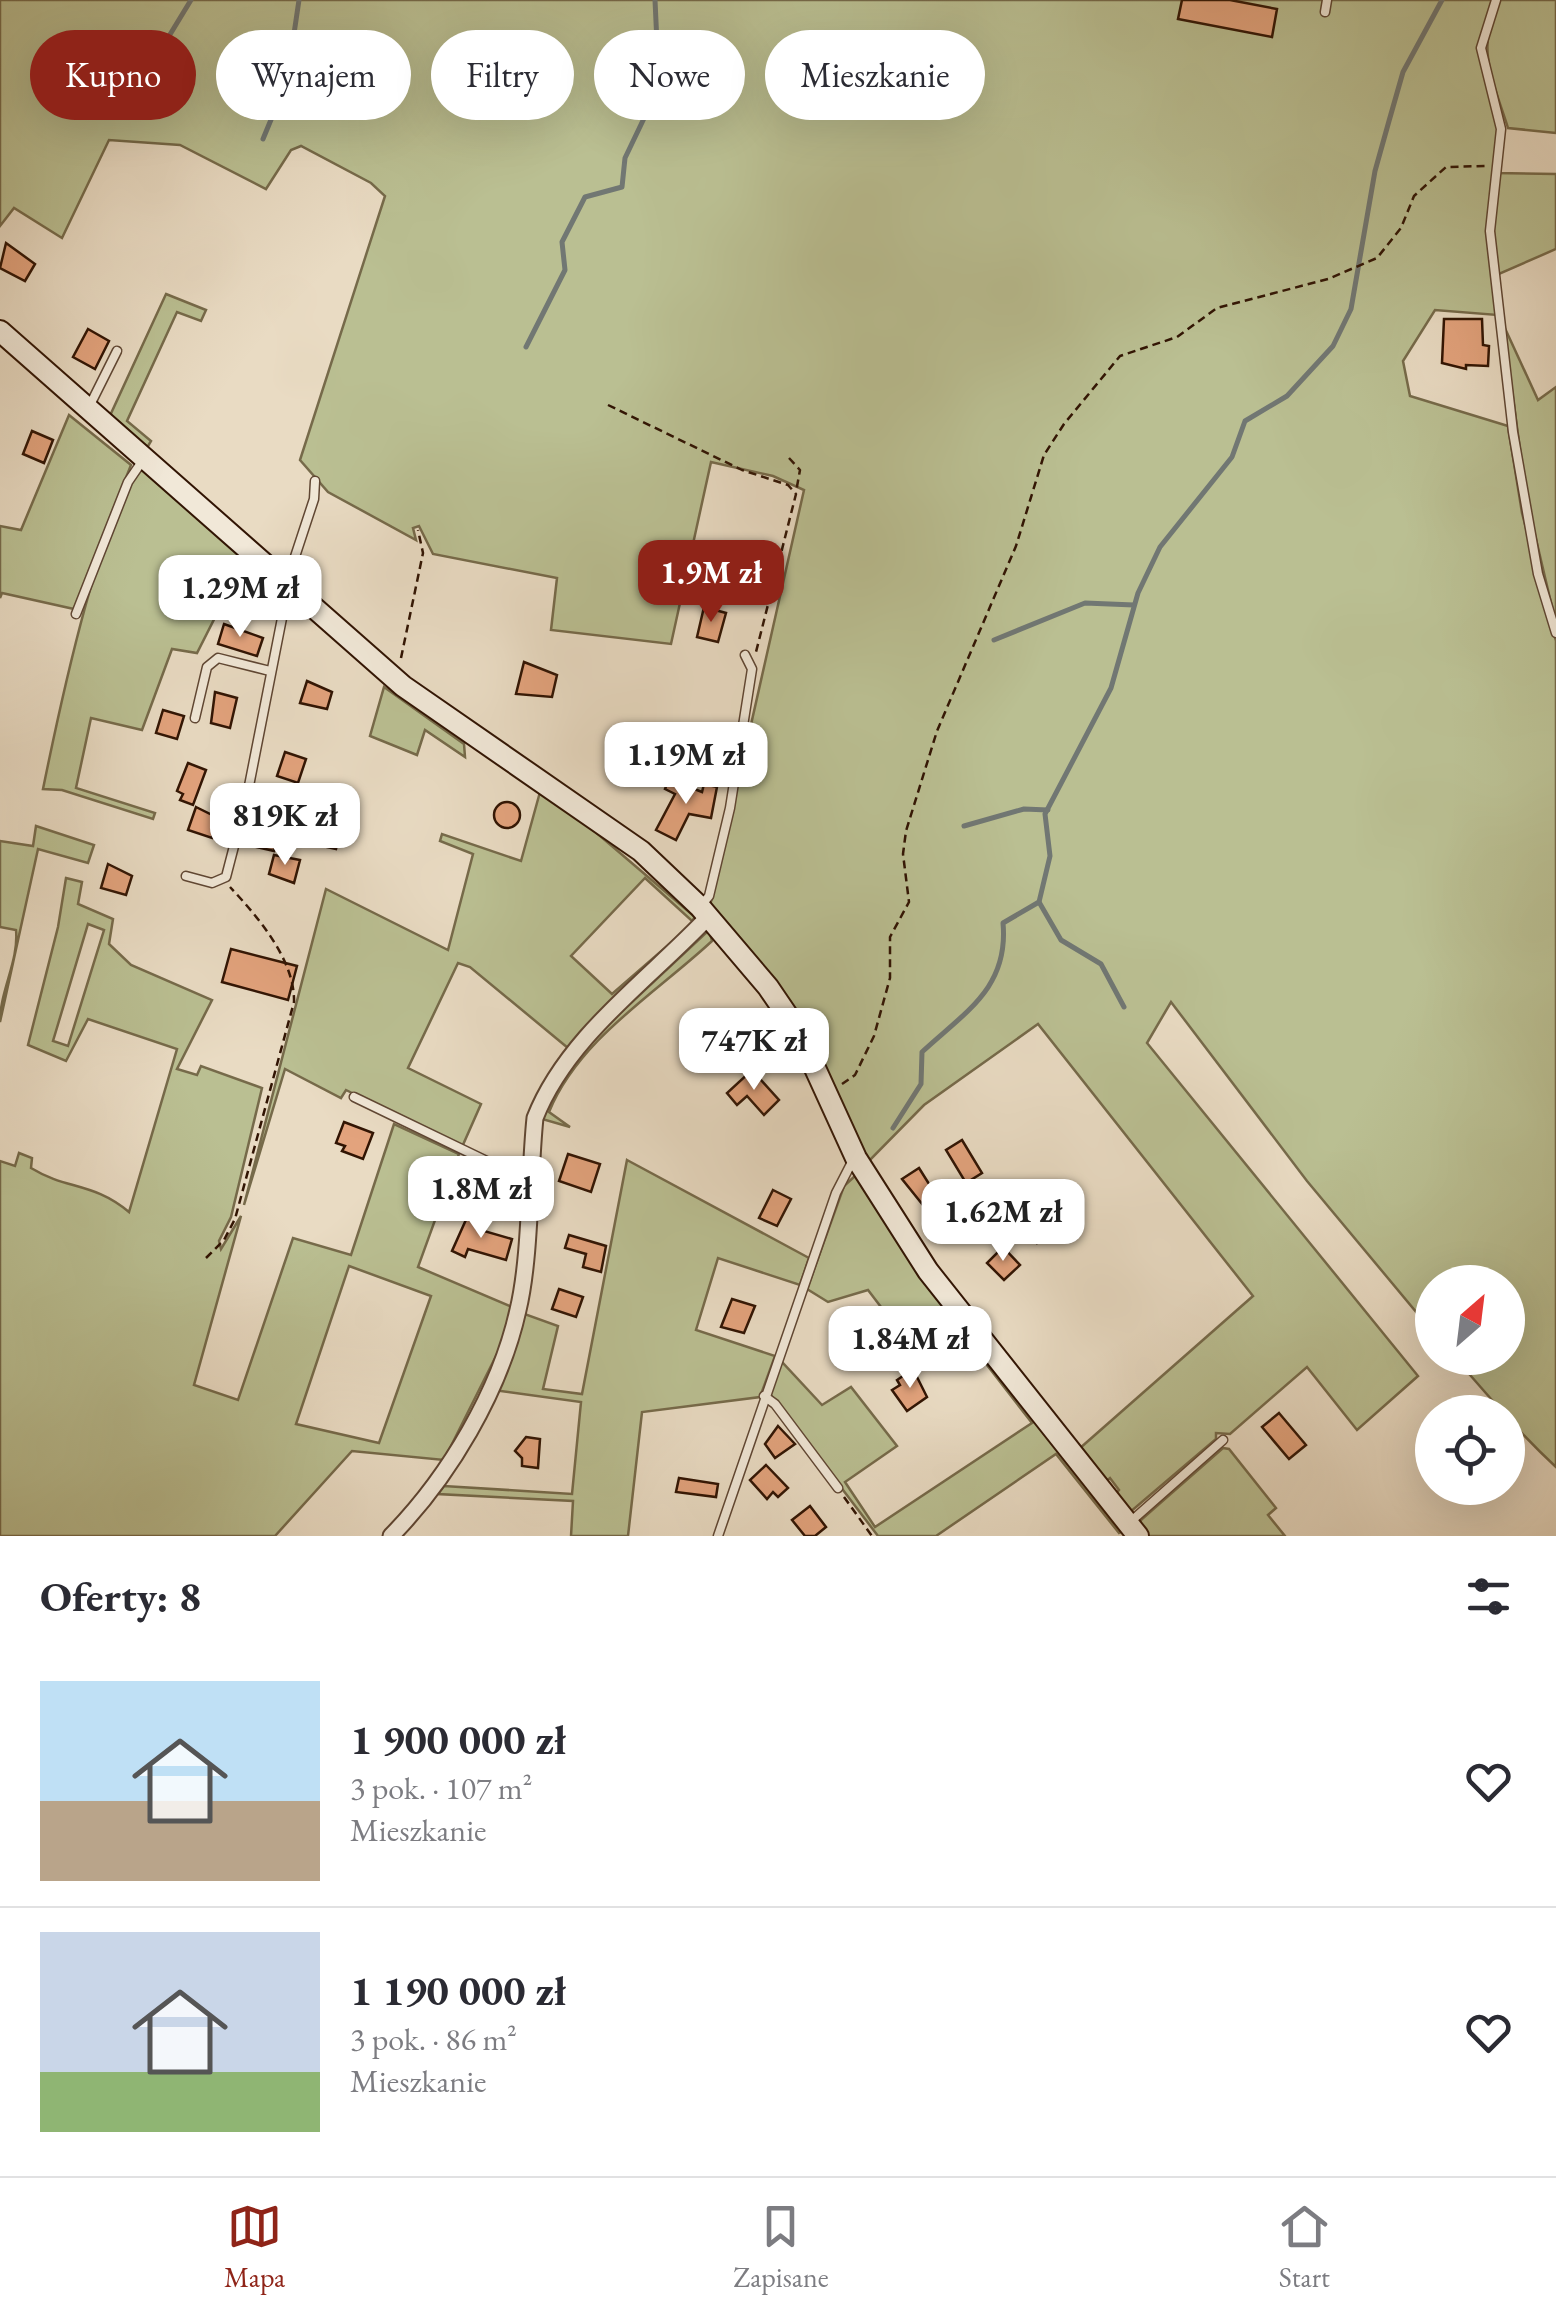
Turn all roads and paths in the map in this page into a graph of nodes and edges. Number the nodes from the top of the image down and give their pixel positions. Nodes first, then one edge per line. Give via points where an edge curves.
1 (1327, 0) edge
2 (1496, 0) edge
3 (1325, 12) dead end
4 (1496, 166) junction
5 (2, 339) edge
6 (117, 351) dead end
7 (608, 405) dead end
8 (87, 411) junction
9 (789, 458) dead end
10 (143, 460) junction
11 (315, 481) dead end
12 (796, 494) junction
13 (418, 530) dead end
14 (290, 590) junction
15 (76, 614) dead end
16 (1556, 633) edge
17 (745, 655) dead end
18 (752, 668) junction
19 (270, 670) junction
20 (395, 679) junction
21 (195, 718) dead end
22 (186, 876) dead end
23 (222, 878) junction
24 (705, 912) junction
25 (828, 1094) junction
26 (354, 1097) dead end
27 (856, 1158) junction
28 (528, 1181) junction
29 (206, 1258) dead end
30 (764, 1396) junction
31 (1224, 1440) dead end
32 (838, 1488) joint
33 (1133, 1530) edge
34 (392, 1536) edge
35 (718, 1536) edge
36 (872, 1536) edge

1 - 3 lane
2 - 4 lane via 1481,48 1499,113
4 - 16 lane via 1490,231 1512,432
4 - 25 path via 1446,168 1414,196 1377,258 1328,279 1217,308 1177,337 1120,356 1044,454 1016,546 937,730 906,831 909,902 890,936 890,978 874,1036 855,1075
5 - 8 street
6 - 8 lane
7 - 12 path
8 - 10 street
9 - 12 path via 800,470
10 - 14 street
10 - 15 lane
11 - 14 lane
12 - 18 path
13 - 20 path via 423,552
14 - 19 lane
14 - 20 street
17 - 18 lane
18 - 24 lane
19 - 21 lane via 218,658 207,668
19 - 23 lane via 247,796
20 - 24 street via 641,851
22 - 23 lane via 212,883
23 - 29 path via 250,908 288,969 294,1002 235,1218
24 - 25 street via 788,1016
24 - 28 street via 566,1059 535,1118
25 - 27 street
26 - 28 lane
27 - 30 lane via 841,1180
27 - 33 street via 928,1270
28 - 34 street via 518,1310 489,1388 437,1482
30 - 32 lane
30 - 35 lane
31 - 33 lane
32 - 36 path

